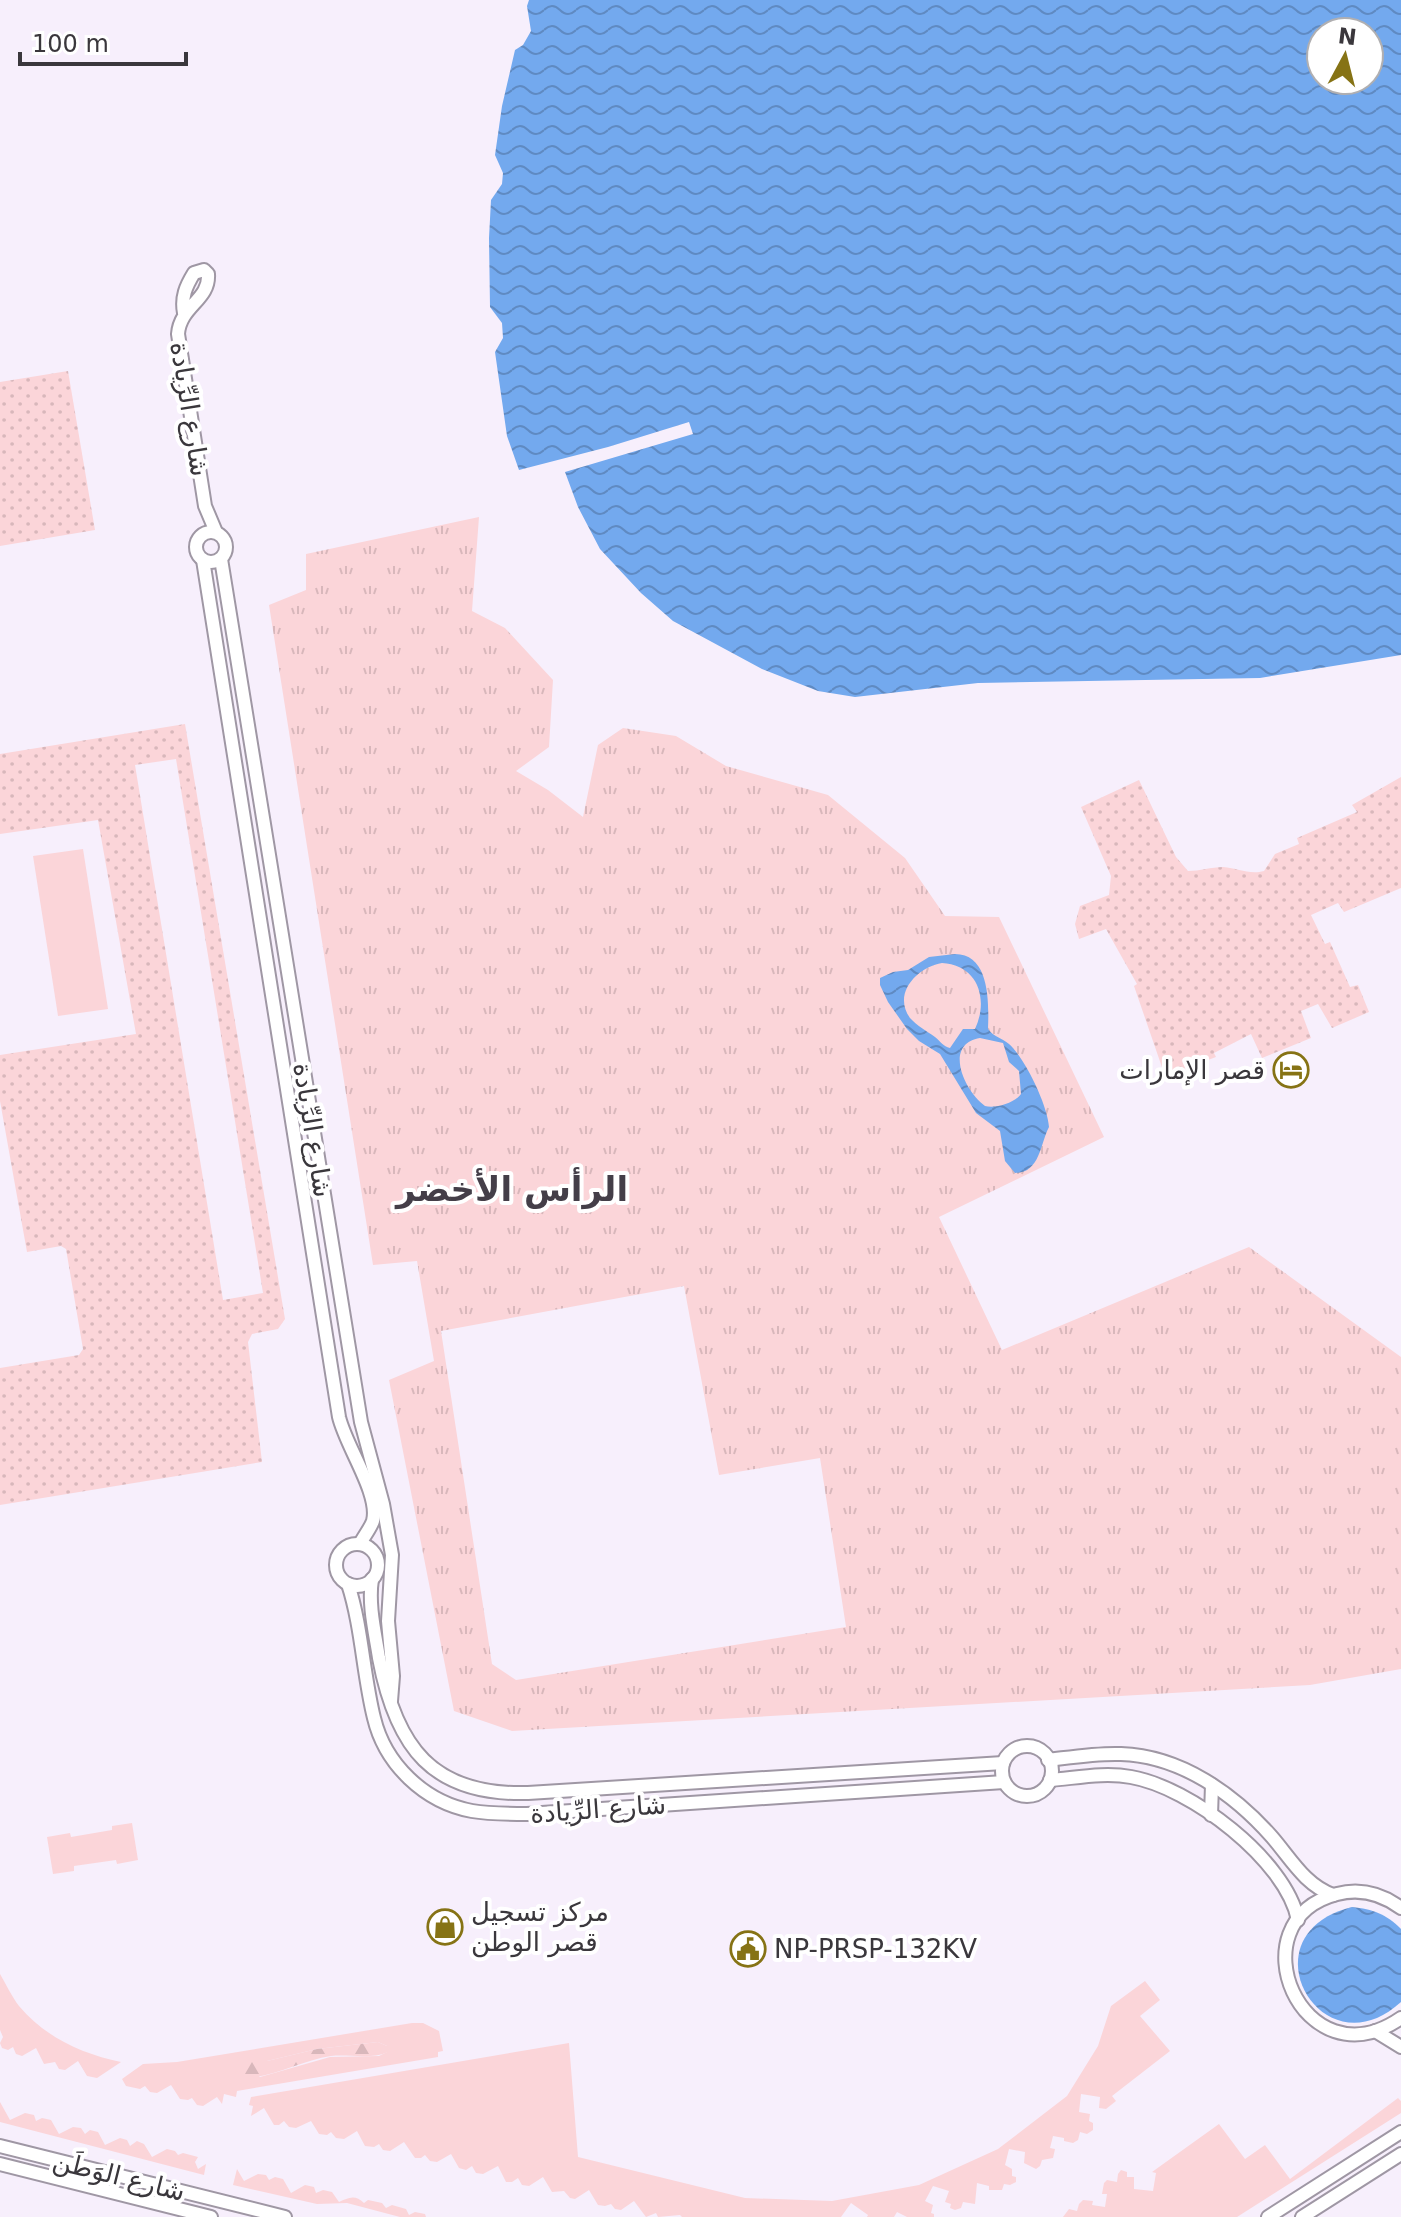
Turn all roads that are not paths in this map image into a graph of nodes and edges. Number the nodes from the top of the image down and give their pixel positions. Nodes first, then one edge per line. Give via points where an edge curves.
1 (184, 313) dead end
2 (205, 506) junction
3 (216, 532) junction
4 (202, 535) junction
5 (221, 559) junction
6 (203, 560) junction
7 (360, 1544) junction
8 (372, 1579) junction
9 (348, 1584) junction
10 (391, 1701) junction
11 (1048, 1760) junction
12 (1003, 1763) junction
13 (1050, 1780) junction
14 (1004, 1782) junction
15 (1212, 1785) junction
16 (1211, 1815) junction
17 (1401, 1893) edge
18 (1376, 1894) junction
19 (1333, 1895) junction
20 (1401, 1908) edge
21 (1298, 1920) junction
22 (1401, 2018) edge
23 (1375, 2031) junction
24 (1401, 2047) edge
25 (1401, 2132) edge
26 (0, 2146) edge
27 (1401, 2154) edge
28 (0, 2164) edge
29 (211, 2217) edge
30 (285, 2217) edge
31 (1268, 2217) edge
32 (1302, 2217) edge

1 - 2 street, شارع الرِّيادة via 178,324 180,360
2 - 3 street, شارع الرِّيادة
2 - 4 street, شارع الرِّيادة
3 - 4 street
3 - 5 street via 226,543
4 - 6 street via 195,548
5 - 6 street
5 - 10 street, شارع الرِّيادة via 358,1407 392,1555
6 - 7 street, شارع الرِّيادة via 339,1417 374,1504 372,1524
7 - 8 street via 378,1561
7 - 9 street via 345,1547 337,1558 336,1571
8 - 9 street via 363,1585
8 - 10 street, شارع الرِّيادة via 372,1613
9 - 14 street, شارع الرِّيادة via 383,1744 416,1784 459,1808 527,1814
10 - 12 street, شارع الرِّيادة via 408,1741 425,1762 447,1778 487,1792
11 - 12 street via 1040,1750 1021,1747
11 - 13 street
11 - 15 street via 1110,1754 1148,1757
12 - 14 street
13 - 14 street via 1040,1792 1027,1796
13 - 16 street via 1131,1777 1165,1788
15 - 16 street
15 - 19 street via 1257,1821 1308,1881
16 - 21 street via 1276,1871
17 - 18 street
18 - 19 street
18 - 20 street
19 - 21 street
21 - 23 street via 1285,1956 1287,1982 1299,2005 1333,2030
22 - 23 street
23 - 24 street
25 - 31 street
26 - 30 street, شارع الوَطَن
27 - 32 street
28 - 29 street, شارع الوَطَن

